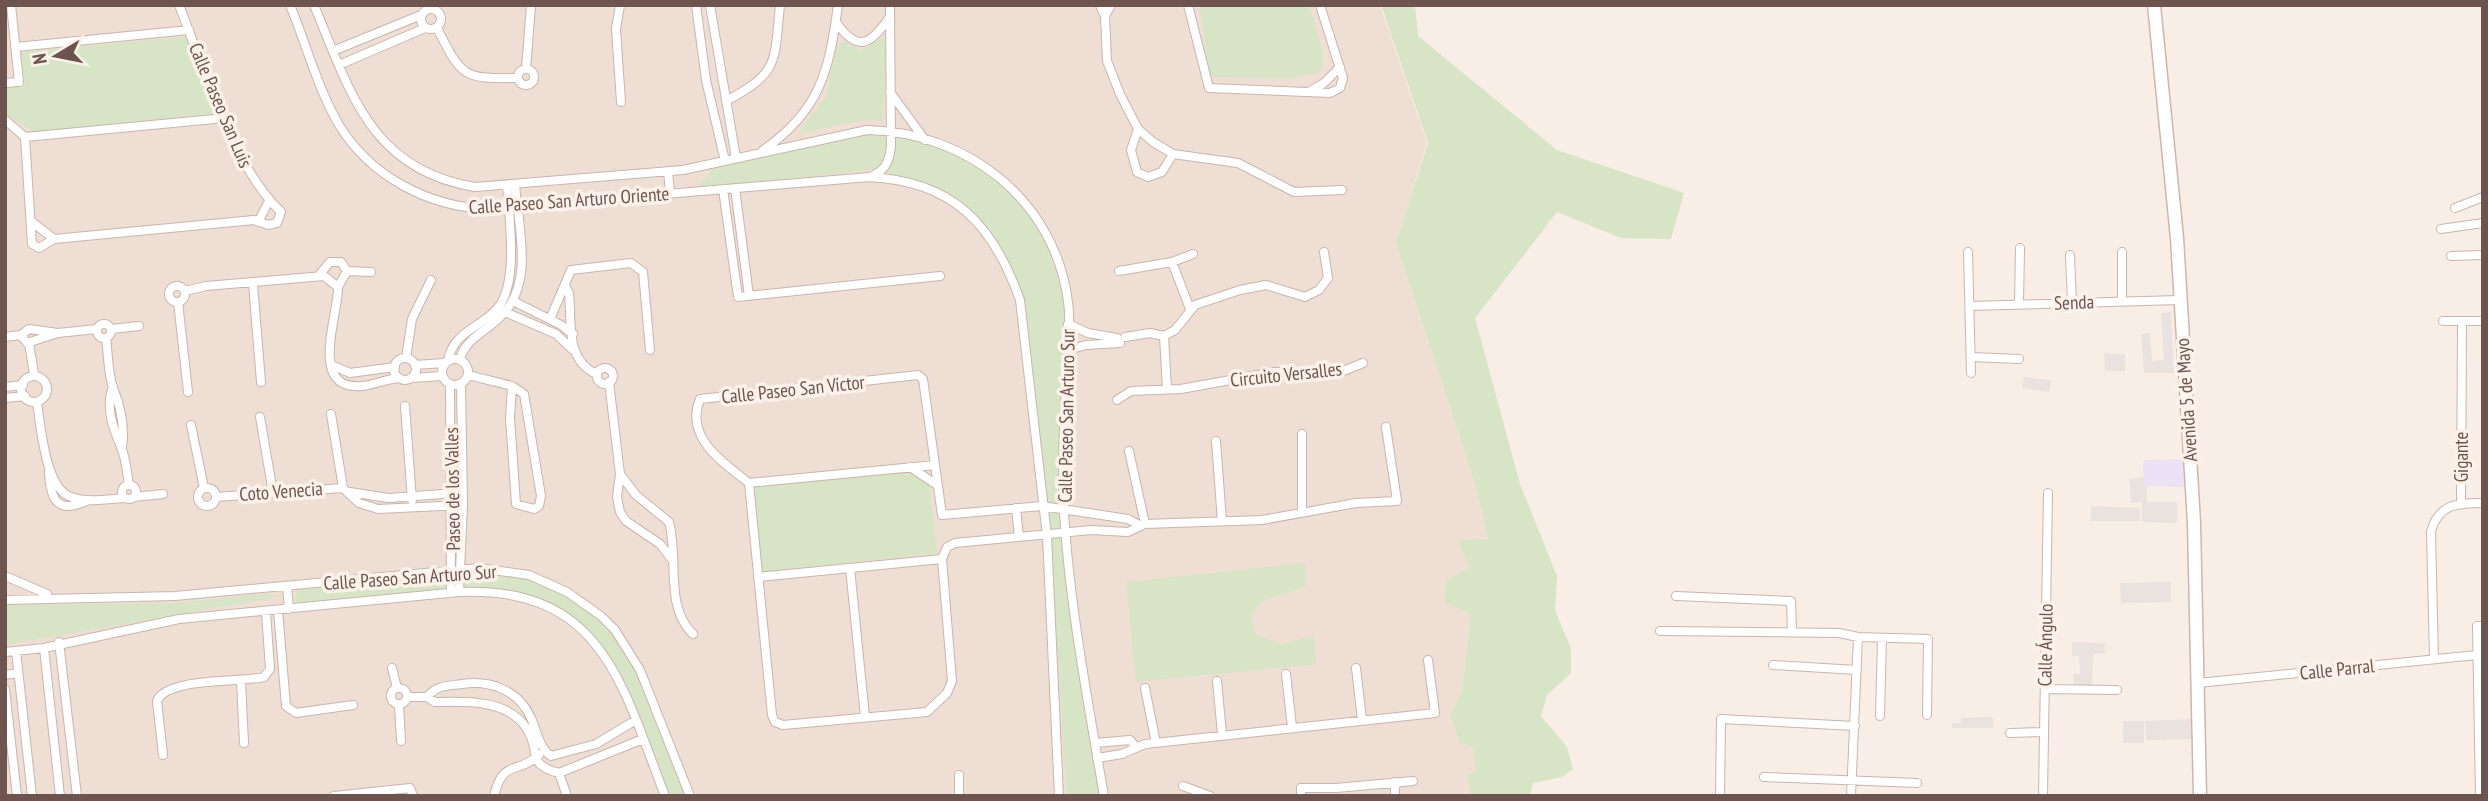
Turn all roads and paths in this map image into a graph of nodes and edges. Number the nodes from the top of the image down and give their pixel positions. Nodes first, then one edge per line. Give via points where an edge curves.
1 (11, 5) edge
2 (178, 5) edge
3 (290, 5) edge
4 (314, 5) edge
5 (531, 5) edge
6 (620, 5) edge
7 (696, 5) edge
8 (710, 5) edge
9 (780, 5) edge
10 (838, 5) edge
11 (890, 5) edge
12 (1100, 5) edge
13 (1111, 5) edge
14 (1188, 5) edge
15 (1320, 5) edge
16 (2154, 5) edge
17 (428, 7) edge
18 (421, 15) junction
19 (1105, 16) junction
20 (889, 18) junction
21 (836, 22) junction
22 (437, 27) junction
23 (425, 28) junction
24 (189, 30) junction
25 (16, 47) junction
26 (333, 51) junction
27 (339, 65) junction
28 (1340, 66) junction
29 (526, 69) junction
30 (518, 78) junction
31 (5, 83) edge
32 (890, 92) junction
33 (1308, 92) junction
34 (726, 101) junction
35 (621, 102) dead end
36 (225, 118) junction
37 (5, 120) edge
38 (1138, 129) junction
39 (890, 130) junction
40 (25, 136) junction
41 (925, 140) junction
42 (759, 154) junction
43 (1172, 154) junction
44 (736, 159) junction
45 (725, 161) junction
46 (668, 171) junction
47 (869, 177) junction
48 (914, 183) joint
49 (511, 184) junction
50 (735, 188) junction
51 (723, 189) junction
52 (1342, 190) dead end
53 (670, 193) junction
54 (2483, 197) edge
55 (270, 201) junction
56 (512, 207) junction
57 (2455, 208) dead end
58 (32, 222) junction
59 (258, 222) junction
60 (2483, 223) edge
61 (2441, 229) dead end
62 (54, 239) junction
63 (742, 239) junction
64 (730, 240) junction
65 (2020, 248) dead end
66 (1324, 252) dead end
67 (1968, 252) dead end
68 (2122, 252) dead end
69 (1193, 254) dead end
70 (2070, 255) dead end
71 (2483, 255) edge
72 (2451, 256) dead end
73 (1172, 262) junction
74 (347, 271) junction
75 (1119, 271) dead end
76 (371, 272) dead end
77 (319, 275) junction
78 (940, 276) dead end
79 (431, 281) dead end
80 (253, 284) junction
81 (565, 286) junction
82 (338, 287) junction
83 (185, 291) junction
84 (749, 296) junction
85 (2179, 299) junction
86 (513, 301) junction
87 (2122, 301) junction
88 (178, 302) junction
89 (2071, 303) junction
90 (2019, 304) junction
91 (1970, 306) junction
92 (1190, 309) junction
93 (505, 312) junction
94 (537, 313) junction
95 (550, 319) junction
96 (2443, 321) dead end
97 (2462, 321) junction
98 (2483, 321) edge
99 (1068, 324) junction
100 (532, 325) junction
101 (139, 326) dead end
102 (97, 329) junction
103 (111, 329) junction
104 (58, 333) junction
105 (1088, 333) junction
106 (573, 334) junction
107 (21, 335) junction
108 (1164, 336) junction
109 (5, 337) edge
110 (106, 338) junction
111 (1116, 340) junction
112 (29, 343) junction
113 (1086, 345) junction
114 (572, 349) junction
115 (1068, 349) junction
116 (650, 350) dead end
117 (1971, 356) junction
118 (406, 358) junction
119 (460, 359) junction
120 (2020, 359) dead end
121 (446, 362) junction
122 (1363, 362) dead end
123 (331, 365) junction
124 (415, 365) junction
125 (395, 367) junction
126 (1971, 373) dead end
127 (34, 374) junction
128 (597, 374) junction
129 (468, 375) junction
130 (442, 376) junction
131 (399, 378) junction
132 (411, 378) junction
133 (261, 382) dead end
134 (609, 383) junction
135 (450, 384) junction
136 (461, 384) junction
137 (23, 385) junction
138 (512, 386) junction
139 (5, 387) edge
140 (1167, 388) junction
141 (188, 392) dead end
142 (25, 396) junction
143 (5, 398) edge
144 (1117, 400) dead end
145 (37, 403) junction
146 (405, 406) dead end
147 (331, 414) dead end
148 (260, 417) dead end
149 (191, 425) dead end
150 (1386, 427) dead end
151 (1302, 434) dead end
152 (1216, 441) dead end
153 (1129, 451) dead end
154 (935, 465) junction
155 (911, 467) junction
156 (620, 474) junction
157 (749, 483) junction
158 (937, 485) junction
159 (204, 488) junction
160 (346, 490) junction
161 (273, 493) junction
162 (452, 493) junction
163 (463, 493) junction
164 (163, 494) dead end
165 (2048, 494) dead end
166 (130, 497) junction
167 (216, 497) junction
168 (412, 502) junction
169 (2461, 503) junction
170 (2483, 503) edge
171 (452, 505) junction
172 (463, 505) junction
173 (1042, 506) junction
174 (1016, 508) junction
175 (1064, 512) junction
176 (1302, 512) junction
177 (1222, 521) junction
178 (1142, 525) junction
179 (1065, 533) junction
180 (1046, 536) junction
181 (1019, 537) junction
182 (942, 559) junction
183 (673, 561) junction
184 (850, 568) junction
185 (457, 570) junction
186 (5, 576) edge
187 (758, 577) junction
188 (287, 586) junction
189 (455, 592) junction
190 (56, 596) junction
191 (1676, 596) dead end
192 (5, 600) edge
193 (289, 609) junction
194 (278, 610) junction
195 (267, 612) junction
196 (2480, 626) edge
197 (1660, 631) dead end
198 (1792, 632) junction
199 (693, 634) dead end
200 (1858, 637) junction
201 (1882, 638) junction
202 (58, 642) junction
203 (44, 648) junction
204 (16, 651) junction
205 (5, 652) edge
206 (2477, 655) junction
207 (2434, 659) junction
208 (1428, 660) dead end
209 (1773, 665) dead end
210 (61, 667) junction
211 (392, 668) dead end
212 (1356, 668) dead end
213 (45, 669) junction
214 (1857, 670) junction
215 (18, 673) junction
216 (1286, 674) dead end
217 (5, 675) edge
218 (241, 681) junction
219 (1217, 681) dead end
220 (2198, 683) junction
221 (397, 688) junction
222 (1144, 688) dead end
223 (5, 689) edge
224 (2045, 689) junction
225 (2117, 690) dead end
226 (407, 697) junction
227 (427, 697) junction
228 (353, 705) dead end
229 (399, 705) junction
230 (1927, 715) dead end
231 (1881, 716) dead end
232 (865, 718) junction
233 (636, 720) junction
234 (1362, 720) junction
235 (1855, 726) junction
236 (1292, 727) junction
237 (2044, 732) junction
238 (2010, 733) dead end
239 (1222, 734) junction
240 (2481, 734) edge
241 (643, 739) junction
242 (401, 741) dead end
243 (244, 743) dead end
244 (1095, 743) junction
245 (1156, 743) junction
246 (1135, 746) junction
247 (543, 751) junction
248 (163, 755) dead end
249 (1097, 758) junction
250 (535, 759) junction
251 (559, 773) junction
252 (959, 775) dead end
253 (1764, 777) dead end
254 (1413, 781) dead end
255 (1395, 782) junction
256 (1852, 782) junction
257 (1917, 783) dead end
258 (1183, 786) dead end
259 (390, 793) edge
260 (1059, 795) edge
261 (17, 796) edge
262 (32, 796) edge
263 (60, 796) edge
264 (77, 796) edge
265 (334, 796) edge
266 (413, 796) edge
267 (494, 796) edge
268 (567, 796) edge
269 (666, 796) edge
270 (690, 796) edge
271 (959, 796) edge
272 (1104, 796) edge
273 (1210, 796) edge
274 (1301, 796) edge
275 (1395, 796) edge
276 (1720, 796) edge
277 (1852, 796) edge
278 (2043, 796) edge
279 (2200, 796) edge
280 (2480, 796) edge

1 - 25 street
2 - 24 street, Calle Paseo San Luis
3 - 56 street, Calle Paseo San Arturo Oriente via 339,125 379,171 441,203 463,208
4 - 26 street, Calle Paseo San Arturo Oriente
5 - 29 street
6 - 35 street
7 - 45 street via 706,80
8 - 34 street
9 - 34 street via 774,61 757,85
10 - 21 street
11 - 20 street
12 - 19 street
13 - 19 street
14 - 33 street via 1206,83 1216,90
15 - 28 street
16 - 85 main road, Avenida 5 de Mayo
17 - 18 street
17 - 22 street via 440,15
18 - 23 street
18 - 26 street
19 - 38 street via 1107,61
20 - 21 street via 867,42 847,38
20 - 32 street
21 - 42 street via 817,96 791,129
22 - 23 street
22 - 30 street via 455,63 466,74
23 - 27 street
24 - 25 street
24 - 36 street, Calle Paseo San Luis
25 - 31 street via 19,82
26 - 27 street, Calle Paseo San Arturo Oriente
27 - 49 street, Calle Paseo San Arturo Oriente via 363,119 415,168 475,187
28 - 33 street
28 - 33 street via 1340,89
29 - 30 street
29 - 30 street via 533,73 533,82 523,85
32 - 39 street
32 - 41 street
34 - 44 street
36 - 40 street
36 - 55 street, Calle Paseo San Luis via 250,172
37 - 40 street
38 - 43 street
38 - 43 street via 1131,150 1137,172 1149,177 1162,172
39 - 41 street, Calle Paseo San Arturo Sur
39 - 42 street, Calle Paseo San Arturo Oriente via 867,130
39 - 47 street via 888,162 881,172
40 - 58 street
41 - 99 street, Calle Paseo San Arturo Sur via 953,147 985,164 1032,210 1063,274
42 - 44 street, Calle Paseo San Arturo Oriente
43 - 52 street via 1238,163 1294,192
44 - 45 street, Calle Paseo San Arturo Oriente
45 - 46 street, Calle Paseo San Arturo Oriente
46 - 49 street, Calle Paseo San Arturo Oriente
46 - 53 street
47 - 48 street, Calle Paseo San Arturo Oriente
47 - 50 street, Calle Paseo San Arturo Oriente
48 - 173 street, Calle Paseo San Arturo Sur via 951,199 975,217 1009,268 1022,312
49 - 56 street
50 - 51 street, Calle Paseo San Arturo Oriente
50 - 63 street
51 - 53 street, Calle Paseo San Arturo Oriente
51 - 64 street
53 - 56 street, Calle Paseo San Arturo Oriente
54 - 57 street
55 - 59 street
55 - 59 street via 281,217 268,225
56 - 86 street via 522,266
56 - 121 street via 508,290 495,312 456,339
58 - 62 street
58 - 62 street via 32,244 39,248
59 - 62 street
60 - 61 street
63 - 64 street
63 - 84 street
64 - 84 street via 738,297
65 - 90 street
66 - 92 street via 1328,278 1320,290 1305,297 1266,285
67 - 91 street
68 - 87 street
69 - 73 street
70 - 89 street
71 - 72 street
73 - 75 street
73 - 92 street
74 - 76 street
74 - 77 street via 334,260
74 - 82 street
77 - 80 street
77 - 82 street
78 - 84 street
79 - 118 street via 410,327
80 - 83 street
80 - 133 street
81 - 95 street
81 - 106 street
81 - 116 street via 567,276 577,267 638,266 644,279
82 - 123 street via 328,344
83 - 88 street
83 - 88 street via 178,286 170,289 170,298
85 - 87 street, Senda
85 - 220 main road, Avenida 5 de Mayo via 2194,523
86 - 93 street
86 - 94 street
87 - 89 street, Senda
88 - 141 street
89 - 90 street, Senda
90 - 91 street, Senda
91 - 117 street
92 - 108 street via 1175,330
93 - 100 street
93 - 119 street via 470,341
94 - 95 street
94 - 100 street
95 - 106 street
96 - 97 street
97 - 98 street
97 - 169 street, Gigante
99 - 105 street
99 - 115 street, Calle Paseo San Arturo Sur
100 - 114 street via 556,334
101 - 103 street
102 - 103 street via 103,323
102 - 104 street
102 - 110 street via 100,337
103 - 110 street
104 - 107 street via 29,329
104 - 112 street
105 - 111 street
105 - 113 street
106 - 114 street
107 - 109 street
107 - 112 street
108 - 111 street via 1150,333
108 - 140 street
110 - 166 street via 113,387 110,407 129,485 136,491
111 - 113 street
112 - 127 street
113 - 115 street
114 - 128 street via 581,366
115 - 175 street, Calle Paseo San Arturo Sur
117 - 120 street
117 - 126 street
118 - 124 street
118 - 125 street
119 - 121 street
119 - 129 street via 467,365
121 - 124 street
121 - 130 street
122 - 140 street, Circuito Versalles via 1340,372 1274,372
123 - 125 street via 350,373
123 - 131 street via 348,385
124 - 132 street
125 - 131 street
127 - 137 street via 26,377
127 - 145 street via 45,386 45,396
128 - 134 street via 600,382
128 - 134 street via 609,369
129 - 136 street
129 - 138 street
130 - 132 street
130 - 135 street
131 - 132 street
134 - 156 street
135 - 136 street
135 - 162 street, Paseo de los Valles
136 - 163 street, Paseo de los Valles
137 - 139 street
137 - 142 street
138 - 138 street via 516,504 534,509 541,496 527,405 524,394
140 - 144 street, Circuito Versalles via 1131,391
142 - 143 street
142 - 145 street
145 - 166 street via 50,491 60,504
146 - 168 street
147 - 160 street
148 - 161 street
149 - 159 street
150 - 176 street via 1397,501
151 - 176 street
152 - 177 street
153 - 178 street
154 - 155 street
154 - 157 street, Calle Paseo San Víctor via 923,379 918,375 700,400 696,408 702,443
154 - 158 street
155 - 157 street
155 - 158 street
156 - 183 street via 636,495 669,522
156 - 183 street via 618,507 622,517 660,544
157 - 187 street
158 - 174 street via 942,515
159 - 167 street via 210,488
159 - 167 street via 198,498 202,504 209,505
160 - 161 street, Coto Venecia
160 - 168 street, Coto Venecia
161 - 167 street, Coto Venecia
162 - 163 street
162 - 168 street
162 - 171 street, Paseo de los Valles
163 - 172 street, Paseo de los Valles
164 - 166 street
165 - 224 street, Calle Ángulo
168 - 171 street
169 - 170 street
169 - 207 street, Gigante via 2440,510 2431,532
171 - 172 street
171 - 185 street, Paseo de los Valles
172 - 185 street, Paseo de los Valles
173 - 174 street
173 - 175 street
173 - 180 street, Calle Paseo San Arturo Sur
174 - 181 street
175 - 178 street via 1128,519
175 - 179 street, Calle Paseo San Arturo Sur
176 - 177 street
177 - 178 street
178 - 179 street via 1128,532
179 - 180 street
179 - 244 street, Calle Paseo San Arturo Sur
180 - 181 street
180 - 260 street, Calle Paseo San Arturo Sur
181 - 182 street via 955,543 947,547
182 - 184 street
182 - 232 street via 952,681 947,693 927,712
183 - 199 street via 679,608
184 - 187 street
184 - 232 street
185 - 188 street, Calle Paseo San Arturo Sur
185 - 189 street, Paseo de los Valles
185 - 270 street, Calle Paseo San Arturo Sur via 529,575 567,592 601,616 640,670
186 - 190 street
187 - 232 street via 775,722
188 - 190 street, Calle Paseo San Arturo Sur via 175,596
188 - 193 street
189 - 193 street, Calle Paseo San Arturo Sur
189 - 233 street, Calle Paseo San Arturo Sur via 522,596 571,620 604,653
190 - 192 street, Calle Paseo San Arturo Sur
191 - 198 street via 1791,601
193 - 194 street, Calle Paseo San Arturo Sur
194 - 195 street, Calle Paseo San Arturo Sur
194 - 228 street via 286,706 296,713
195 - 202 street, Calle Paseo San Arturo Sur via 179,619
195 - 218 street via 270,669 264,677
196 - 206 street
197 - 198 street
198 - 200 street
200 - 201 street
200 - 214 street
201 - 230 street via 1928,639
201 - 231 street
202 - 203 street, Calle Paseo San Arturo Sur
202 - 210 street
203 - 204 street, Calle Paseo San Arturo Sur
203 - 213 street
204 - 205 street, Calle Paseo San Arturo Sur
204 - 215 street
206 - 207 street, Calle Parral
206 - 240 street
207 - 220 street, Calle Parral
208 - 234 street via 1435,713
209 - 214 street
210 - 213 street
210 - 264 street
211 - 221 street
212 - 234 street
213 - 263 street
214 - 235 street
215 - 217 street
215 - 262 street
216 - 236 street
218 - 243 street
218 - 248 street via 194,684 160,694
219 - 239 street
220 - 279 main road, Avenida 5 de Mayo
221 - 226 street
221 - 229 street via 391,700
222 - 245 street
223 - 261 street
224 - 225 street
224 - 237 street, Calle Ángulo
226 - 227 street
226 - 229 street
227 - 247 street via 435,688 473,683 503,688 529,714
227 - 250 street via 435,702 480,703 505,711 526,727
229 - 242 street
233 - 241 street, Calle Paseo San Arturo Sur
233 - 247 street via 596,744 551,756
234 - 236 street
235 - 256 street
235 - 276 street via 1721,719
236 - 239 street
237 - 238 street
237 - 278 street, Calle Ángulo
239 - 245 street
240 - 280 street
241 - 251 street
241 - 269 street, Calle Paseo San Arturo Sur
244 - 246 street via 1124,740
244 - 249 street, Calle Paseo San Arturo Sur
245 - 246 street
246 - 249 street via 1122,754
247 - 250 street
249 - 272 street, Calle Paseo San Arturo Sur
250 - 251 street via 545,770
250 - 267 street via 512,766 500,776
251 - 268 street
252 - 271 street
253 - 256 street
254 - 255 street
255 - 274 street via 1301,788
255 - 275 street
256 - 257 street
256 - 277 street
258 - 273 street
259 - 265 street
259 - 266 street via 410,788

